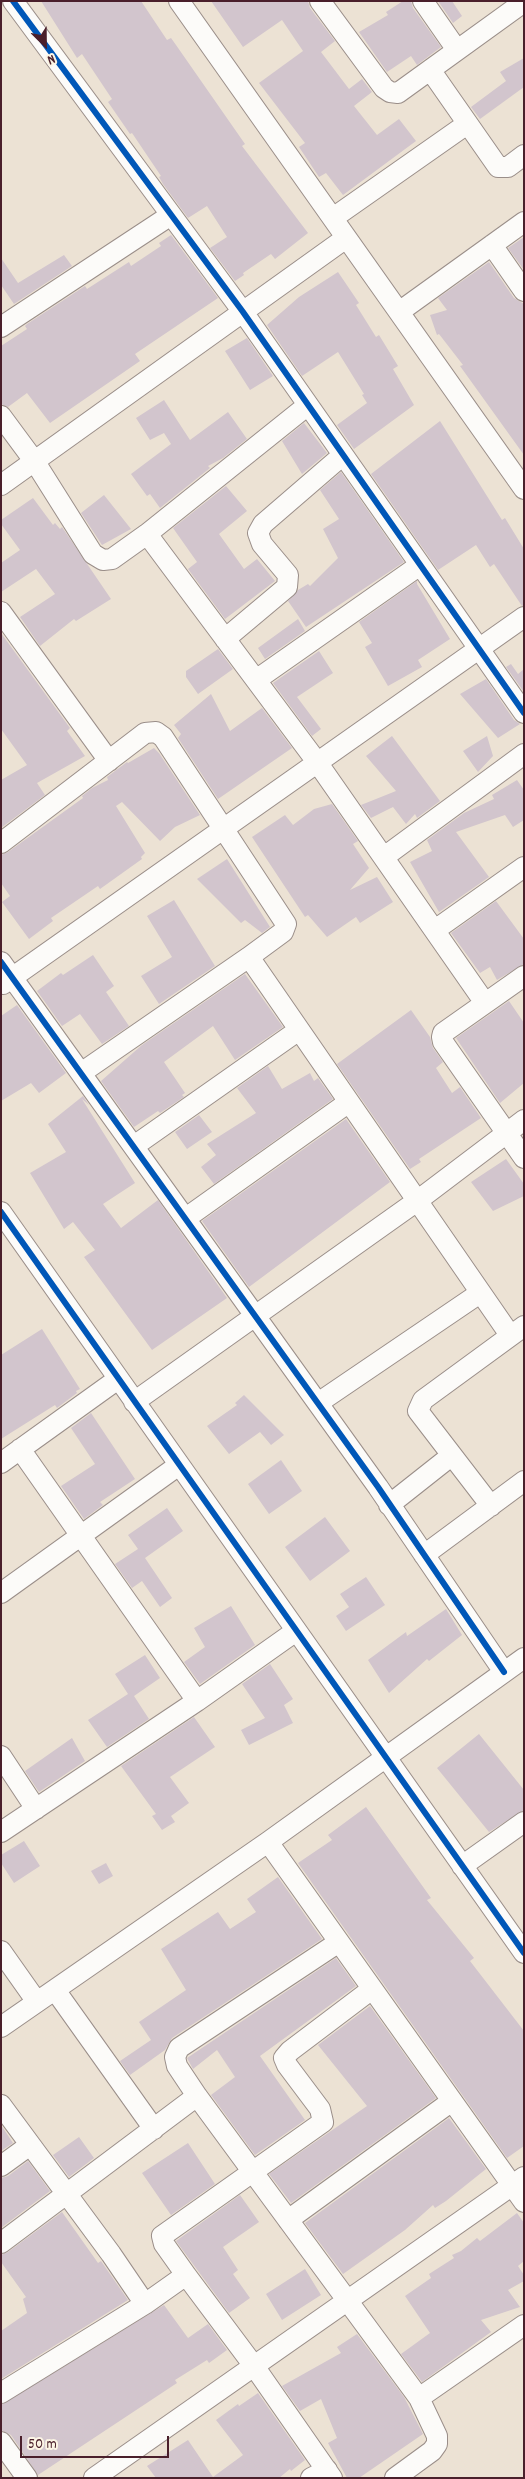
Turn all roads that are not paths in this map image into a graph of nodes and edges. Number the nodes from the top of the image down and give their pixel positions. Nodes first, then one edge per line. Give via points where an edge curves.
1 (13, 1) edge
2 (320, 1) edge
3 (423, 1) edge
4 (182, 2) edge
5 (524, 2) edge
6 (457, 50) junction
7 (430, 71) junction
8 (466, 124) junction
9 (524, 155) edge
10 (171, 215) junction
11 (333, 218) junction
12 (524, 222) edge
13 (346, 238) junction
14 (492, 245) junction
15 (524, 291) edge
16 (243, 312) junction
17 (399, 312) junction
18 (1, 327) edge
19 (308, 405) junction
20 (1, 416) edge
21 (343, 455) junction
22 (34, 462) junction
23 (518, 467) edge
24 (1, 486) edge
25 (524, 489) edge
26 (147, 534) junction
27 (420, 565) junction
28 (1, 612) edge
29 (524, 617) edge
30 (225, 639) junction
31 (479, 649) junction
32 (256, 680) junction
33 (524, 713) edge
34 (524, 754) edge
35 (109, 761) junction
36 (317, 762) junction
37 (224, 830) junction
38 (1, 843) edge
39 (384, 857) junction
40 (524, 867) edge
41 (435, 930) junction
42 (249, 957) junction
43 (5, 974) edge
44 (524, 976) edge
45 (486, 1003) junction
46 (299, 1030) junction
47 (81, 1073) junction
48 (349, 1102) junction
49 (524, 1120) edge
50 (506, 1132) junction
51 (134, 1146) junction
52 (524, 1158) edge
53 (416, 1201) junction
54 (1, 1212) edge
55 (186, 1218) junction
56 (480, 1293) junction
57 (255, 1315) junction
58 (517, 1331) edge
59 (118, 1379) junction
60 (134, 1402) junction
61 (318, 1403) junction
62 (7, 1456) edge
63 (452, 1456) junction
64 (179, 1465) junction
65 (524, 1481) edge
66 (389, 1505) junction
67 (491, 1506) junction
68 (81, 1535) junction
69 (424, 1555) junction
70 (1, 1592) edge
71 (296, 1631) junction
72 (524, 1658) edge
73 (504, 1672) junction
74 (198, 1701) junction
75 (1, 1756) edge
76 (385, 1758) junction
77 (36, 1809) junction
78 (524, 1822) edge
79 (1, 1832) edge
80 (268, 1842) junction
81 (462, 1866) junction
82 (339, 1942) junction
83 (1, 1951) edge
84 (524, 1953) edge
85 (372, 1988) junction
86 (55, 1990) junction
87 (37, 2002) junction
88 (1, 2027) edge
89 (197, 2096) junction
90 (452, 2101) junction
91 (1, 2105) edge
92 (154, 2129) junction
93 (30, 2145) junction
94 (1, 2166) edge
95 (252, 2171) junction
96 (518, 2181) edge
97 (66, 2195) junction
98 (524, 2202) edge
99 (288, 2220) junction
100 (1, 2243) edge
101 (186, 2276) junction
102 (346, 2301) junction
103 (145, 2304) junction
104 (524, 2325) edge
105 (254, 2366) junction
106 (1, 2393) edge
107 (419, 2398) junction
108 (1, 2442) edge
109 (323, 2475) edge
110 (398, 2477) edge
111 (27, 2478) edge
112 (94, 2478) edge

1 - 10 street
2 - 7 street via 390,92 398,93
3 - 6 street
4 - 11 street
5 - 6 street
6 - 7 street
7 - 8 street
8 - 9 street via 498,167 508,167
8 - 11 street
10 - 16 street
10 - 18 street
11 - 13 street
12 - 14 street
13 - 16 street
13 - 17 street
14 - 15 street
14 - 17 street
16 - 19 street
16 - 22 street
17 - 23 street
19 - 21 street
19 - 26 street
20 - 22 street
21 - 27 street
21 - 30 street via 262,524 258,533 262,544 288,575 287,587
22 - 24 street
22 - 26 street via 94,554 103,560 112,558
23 - 25 street
26 - 30 street
27 - 31 street
27 - 32 street
28 - 35 street
29 - 31 street
30 - 32 street
31 - 33 street
31 - 36 street
32 - 36 street
34 - 39 street
35 - 37 street via 145,733 156,732 163,737
35 - 38 street
36 - 37 street
36 - 39 street
37 - 42 street via 286,924 283,932
37 - 43 street
39 - 41 street
40 - 41 street
41 - 45 street
42 - 46 street
42 - 47 street
43 - 47 street
44 - 45 street
45 - 50 street via 443,1033 442,1037
46 - 48 street
46 - 51 street
47 - 51 street
48 - 53 street
48 - 55 street
49 - 50 street
50 - 52 street
50 - 53 street
51 - 55 street
53 - 56 street
53 - 57 street
54 - 59 street
55 - 57 street
56 - 58 street
56 - 61 street
57 - 60 street
57 - 61 street
58 - 63 street via 423,1400 418,1411
59 - 60 street
59 - 62 street
60 - 64 street
61 - 66 street
62 - 68 street
63 - 66 street
63 - 67 street
64 - 68 street
64 - 71 street
65 - 67 street
66 - 69 street
67 - 69 street
68 - 70 street
68 - 74 street
69 - 73 street
71 - 74 street
71 - 76 street
72 - 73 street
73 - 76 street
74 - 77 street
75 - 77 street
76 - 80 street
76 - 81 street
77 - 79 street
78 - 81 street
80 - 82 street
80 - 86 street
81 - 84 street
82 - 85 street
82 - 89 street via 179,2048 175,2057 177,2066
83 - 87 street
85 - 90 street
85 - 95 street via 284,2058 320,2109 322,2122
86 - 87 street
86 - 92 street
87 - 88 street
89 - 92 street
89 - 95 street
90 - 96 street
90 - 99 street
91 - 93 street
92 - 97 street
93 - 94 street
93 - 97 street
95 - 99 street
95 - 101 street via 162,2236
96 - 98 street
96 - 102 street
97 - 100 street
97 - 103 street
99 - 102 street
101 - 103 street
101 - 105 street
102 - 105 street
102 - 107 street
103 - 106 street
104 - 107 street
105 - 109 street
105 - 112 street
107 - 110 street via 437,2436 437,2444
108 - 111 street

